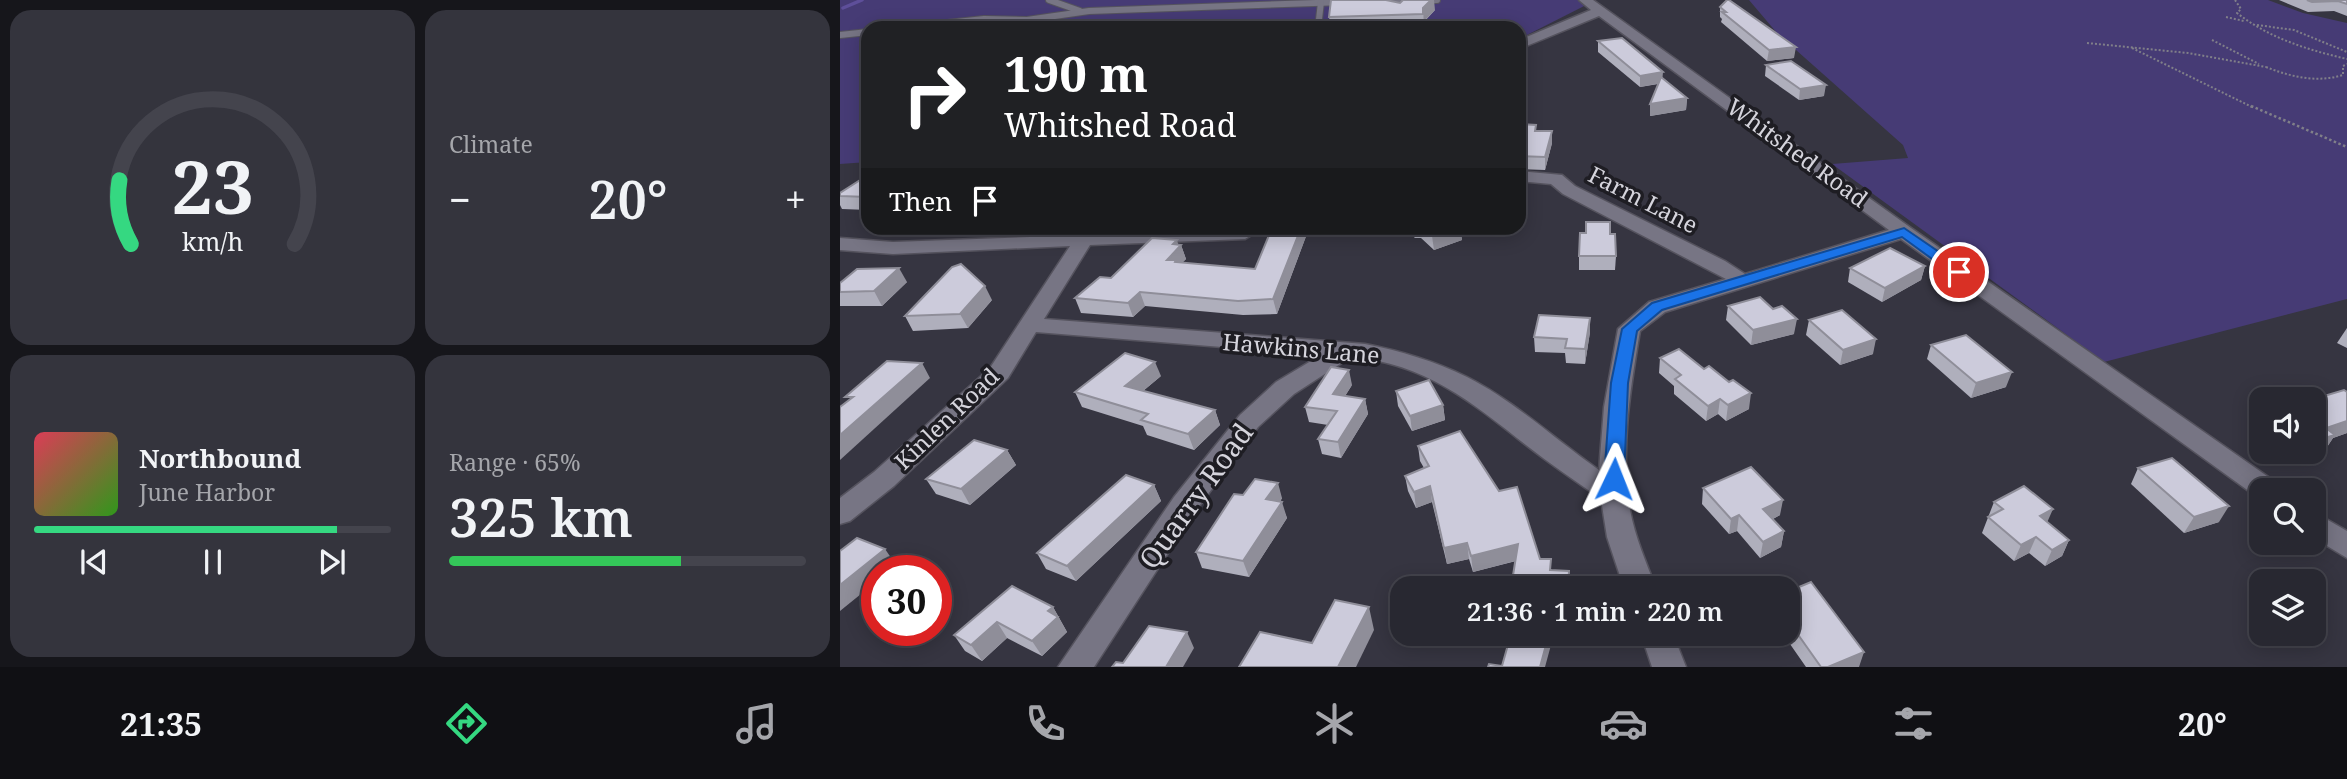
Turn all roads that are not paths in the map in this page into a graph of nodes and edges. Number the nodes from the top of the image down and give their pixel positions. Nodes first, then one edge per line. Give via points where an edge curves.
1 (1049, 0) edge
2 (1437, 0) edge
3 (1321, 2) junction
4 (1357, 2) edge
5 (1369, 2) edge
6 (1592, 5) edge
7 (1083, 12) junction
8 (966, 21) edge
9 (1319, 21) edge
10 (861, 33) edge
11 (840, 35) edge
12 (1526, 40) edge
13 (1526, 177) edge
14 (1904, 232) junction
15 (1199, 235) edge
16 (1084, 240) junction
17 (840, 244) edge
18 (1742, 281) junction
19 (1031, 325) junction
20 (1344, 351) junction
21 (2250, 478) edge
22 (1614, 494) junction
23 (840, 513) edge
24 (2326, 532) edge
25 (2347, 547) edge
26 (1636, 576) edge
27 (1661, 646) edge
28 (1075, 667) edge
29 (1669, 667) edge

1 - 7 lane
2 - 5 lane
3 - 4 lane
3 - 7 lane
3 - 9 lane
6 - 12 street, Whitshed Road
6 - 14 street, Whitshed Road
7 - 8 lane via 1027,20
10 - 11 lane
13 - 18 street, Farm Lane via 1556,179
14 - 18 street
14 - 21 street, Whitshed Road
15 - 16 street
16 - 17 street via 893,248
16 - 19 street, Kinlen Road
18 - 22 street via 1657,307 1629,329 1620,383
19 - 20 street, Hawkins Lane
19 - 23 street, Kinlen Road via 999,373 884,479
20 - 22 street, Hawkins Lane via 1407,360 1459,383
20 - 28 street, Quarry Road via 1286,388 1249,421 1184,505
22 - 26 street via 1621,536
24 - 25 street
27 - 29 street

